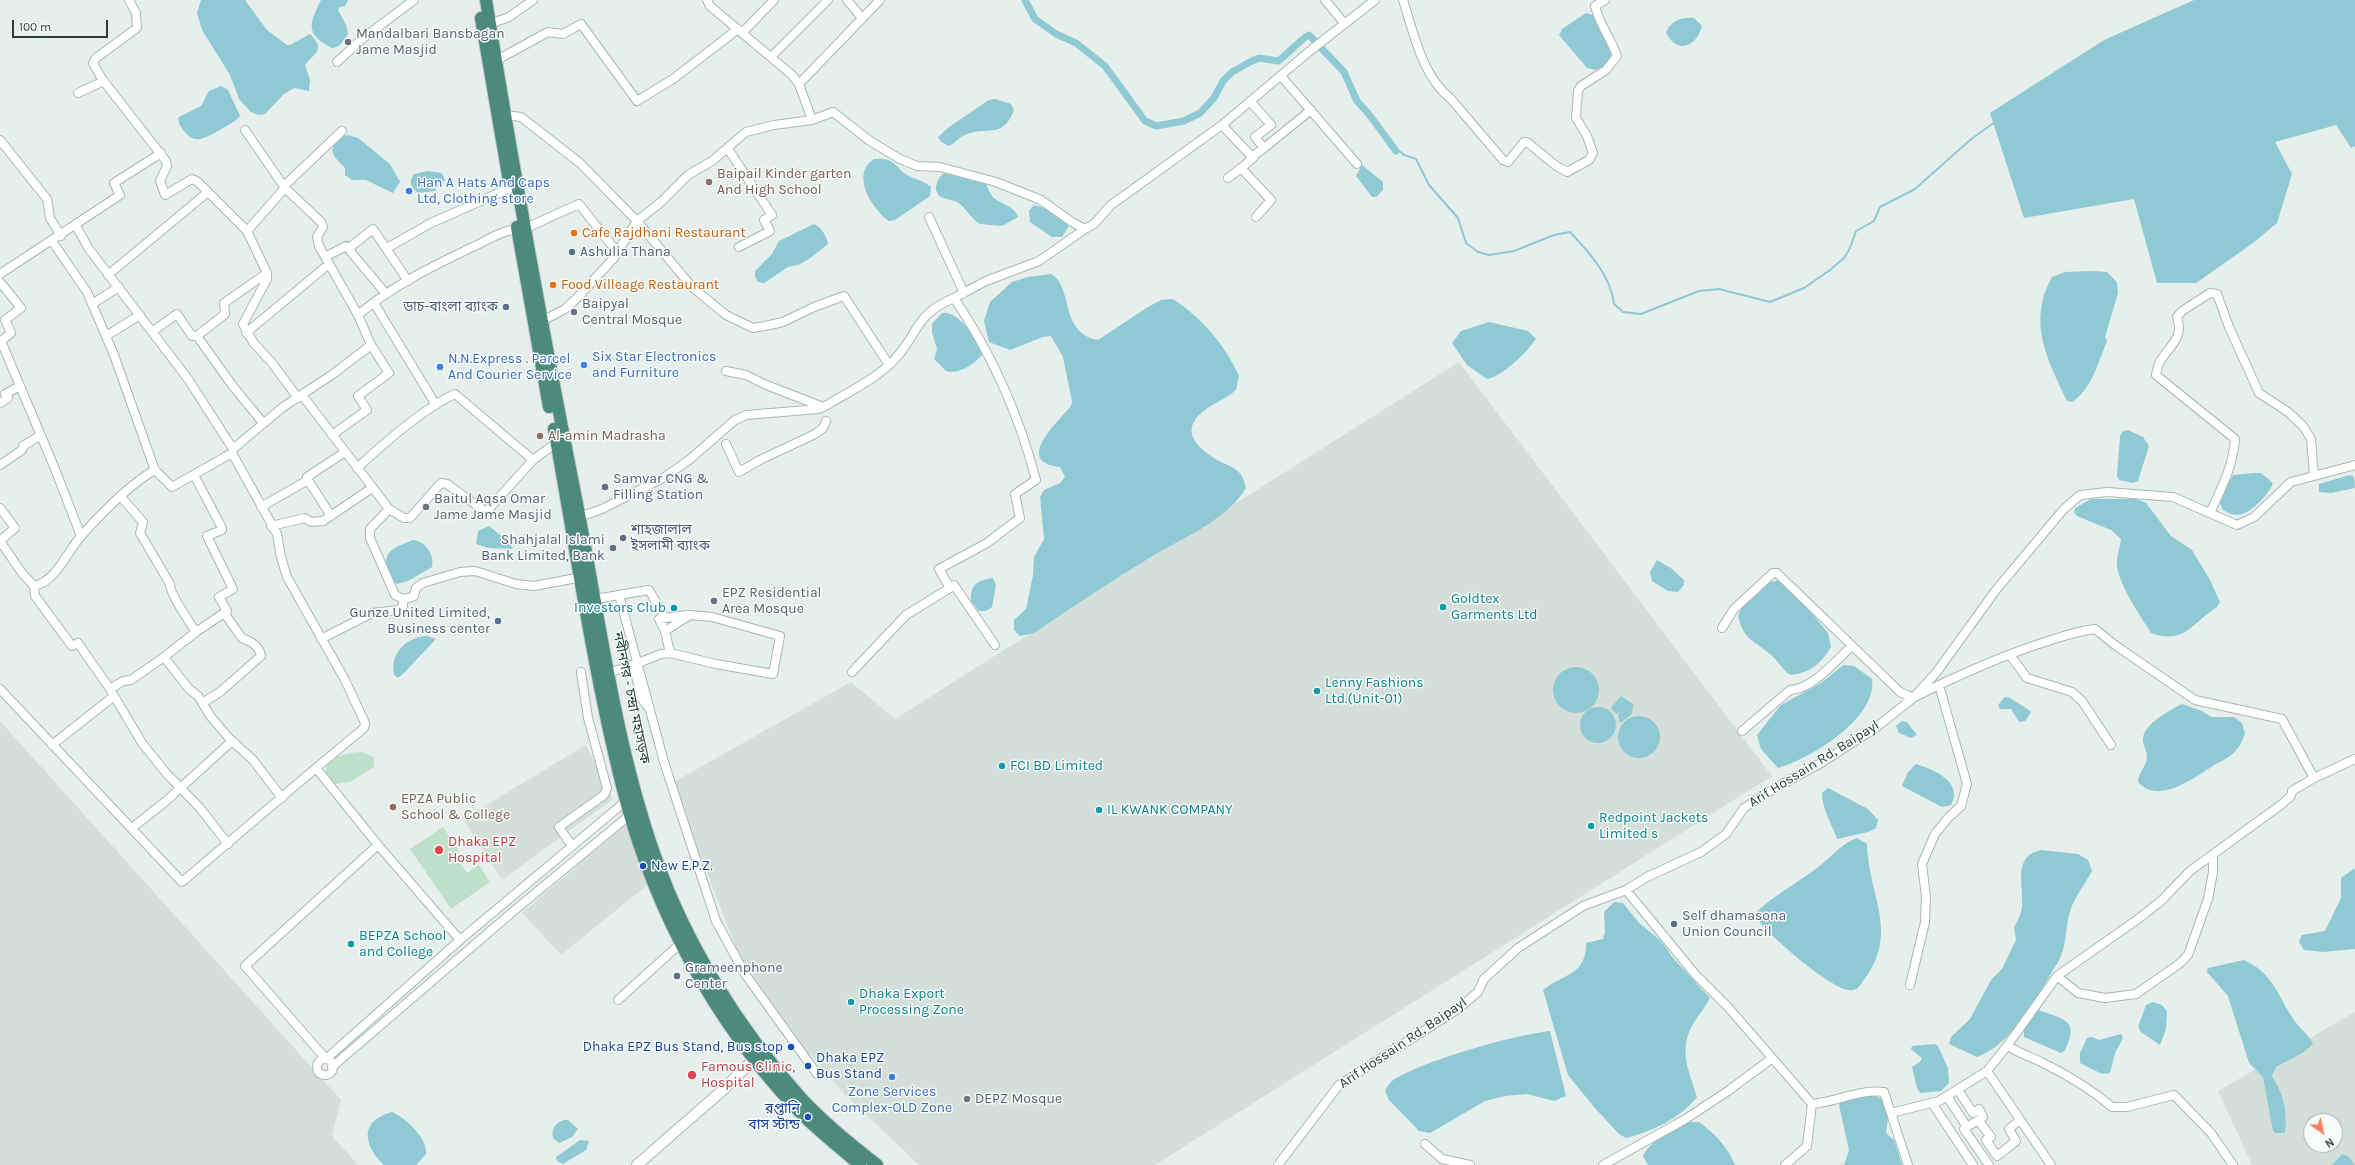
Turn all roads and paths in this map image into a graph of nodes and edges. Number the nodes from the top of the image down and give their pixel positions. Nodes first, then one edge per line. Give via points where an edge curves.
1 (129, 0) edge
2 (414, 0) edge
3 (478, 0) edge
4 (486, 0) edge
5 (533, 0) edge
6 (706, 0) edge
7 (774, 0) edge
8 (828, 0) edge
9 (847, 0) edge
10 (880, 0) edge
11 (1325, 0) edge
12 (1375, 0) edge
13 (1403, 0) edge
14 (1605, 0) edge
15 (862, 18) junction
16 (490, 24) junction
17 (1344, 24) junction
18 (740, 31) junction
19 (772, 56) junction
20 (497, 60) junction
21 (337, 62) dead end
22 (1281, 76) junction
23 (104, 81) junction
24 (799, 84) junction
25 (78, 93) dead end
26 (1250, 101) junction
27 (1311, 110) junction
28 (506, 116) junction
29 (812, 120) junction
30 (1222, 125) junction
31 (245, 130) dead end
32 (342, 131) dead end
33 (0, 140) edge
34 (1264, 148) junction
35 (728, 149) junction
36 (162, 153) junction
37 (1252, 157) junction
38 (1357, 164) dead end
39 (1241, 168) junction
40 (1228, 178) dead end
41 (285, 187) junction
42 (510, 188) junction
43 (208, 192) junction
44 (928, 217) dead end
45 (1256, 217) dead end
46 (637, 221) junction
47 (76, 226) junction
48 (522, 229) junction
49 (1085, 229) junction
50 (247, 230) junction
51 (61, 236) junction
52 (52, 241) junction
53 (739, 247) dead end
54 (349, 248) junction
55 (387, 248) junction
56 (617, 252) junction
57 (327, 261) junction
58 (267, 273) junction
59 (0, 274) edge
60 (108, 274) junction
61 (408, 281) junction
62 (0, 282) edge
63 (118, 287) junction
64 (964, 293) junction
65 (386, 294) junction
66 (954, 298) junction
67 (374, 303) junction
68 (92, 304) junction
69 (140, 315) junction
70 (358, 315) junction
71 (542, 321) junction
72 (153, 331) junction
73 (246, 333) junction
74 (106, 336) junction
75 (197, 336) junction
76 (371, 345) junction
77 (889, 365) junction
78 (726, 371) dead end
79 (20, 386) junction
80 (300, 396) junction
81 (0, 402) edge
82 (436, 405) junction
83 (823, 407) junction
84 (826, 421) dead end
85 (264, 423) junction
86 (41, 435) junction
87 (332, 435) junction
88 (556, 443) junction
89 (726, 444) dead end
90 (232, 452) junction
91 (345, 452) junction
92 (533, 460) junction
93 (0, 465) edge
94 (2355, 465) edge
95 (357, 468) junction
96 (155, 470) junction
97 (194, 475) junction
98 (2314, 475) junction
99 (308, 480) junction
100 (372, 488) junction
101 (121, 497) junction
102 (261, 507) junction
103 (0, 508) edge
104 (389, 509) junction
105 (2211, 512) junction
106 (331, 516) junction
107 (579, 517) junction
108 (271, 526) junction
109 (81, 536) junction
110 (0, 541) edge
111 (582, 577) junction
112 (34, 586) junction
113 (950, 588) junction
114 (619, 594) junction
115 (403, 599) junction
116 (594, 599) junction
117 (224, 613) junction
118 (690, 615) junction
119 (665, 617) junction
120 (1722, 628) dead end
121 (665, 631) junction
122 (196, 632) junction
123 (322, 639) junction
124 (995, 645) dead end
125 (1852, 646) junction
126 (670, 653) junction
127 (2010, 654) junction
128 (164, 656) junction
129 (635, 664) junction
130 (581, 672) dead end
131 (852, 672) dead end
132 (608, 673) junction
133 (1939, 685) junction
134 (0, 689) edge
135 (112, 693) junction
136 (1913, 698) junction
137 (202, 703) junction
138 (1742, 731) dead end
139 (232, 741) junction
140 (52, 744) junction
141 (2111, 745) dead end
142 (2355, 759) edge
143 (316, 768) junction
144 (2314, 778) junction
145 (181, 787) junction
146 (282, 798) junction
147 (626, 801) junction
148 (630, 814) junction
149 (132, 828) junction
150 (228, 844) junction
151 (378, 845) junction
152 (572, 846) junction
153 (2213, 855) junction
154 (1626, 890) junction
155 (460, 940) junction
156 (681, 943) junction
157 (2057, 976) junction
158 (1910, 985) dead end
159 (618, 1000) dead end
160 (2008, 1045) junction
161 (326, 1059) junction
162 (754, 1059) junction
163 (1771, 1059) junction
164 (332, 1067) junction
165 (1987, 1071) junction
166 (817, 1074) dead end
167 (1958, 1090) junction
168 (1947, 1096) junction
169 (1932, 1103) junction
170 (1812, 1104) junction
171 (1891, 1113) junction
172 (1978, 1120) junction
173 (2020, 1120) junction
174 (1967, 1127) junction
175 (1425, 1144) dead end
176 (1987, 1162) edge
177 (637, 1165) edge
178 (860, 1165) edge
179 (877, 1165) edge
180 (1278, 1165) edge
181 (1470, 1165) edge
182 (1603, 1165) edge
183 (1785, 1165) edge
184 (1908, 1165) edge
185 (1972, 1165) edge
186 (1977, 1165) edge
187 (2051, 1165) edge
188 (2232, 1165) edge

1 - 23 street via 139,24 132,34 96,58 93,63
2 - 21 street via 362,39
3 - 42 highway, নবীনগর - চন্দ্রা মহাসড়ক
4 - 16 highway, নবীনগর - চন্দ্রা মহাসড়ক
5 - 16 street via 509,17
6 - 18 street
7 - 18 street
8 - 19 street
9 - 15 street
10 - 15 street
11 - 17 street
12 - 17 street
13 - 14 street via 1423,62 1443,92 1503,160 1508,162 1524,142 1527,142 1567,172 1589,160 1593,153 1587,136 1576,118 1578,92 1581,86 1606,70 1617,56 1597,16 1595,6
15 - 24 street
16 - 20 highway, নবীনগর - চন্দ্রা মহাসড়ক
17 - 22 street
18 - 19 street
18 - 20 street via 637,102 581,24 563,34 548,32
19 - 24 street
20 - 28 highway, নবীনগর - চন্দ্রা মহাসড়ক
22 - 26 street
22 - 27 street
23 - 25 street
23 - 36 street
24 - 29 street
26 - 30 street
26 - 34 street via 1271,126 1255,137
27 - 34 street
27 - 38 street
28 - 46 street via 520,117 541,131 580,163
28 - 48 highway, নবীনগর - চন্দ্রা মহাসড়ক
29 - 35 street via 746,132
29 - 49 street via 833,112 870,141 900,159 917,166 940,167 996,182 1041,200
30 - 37 street
30 - 49 street via 1111,205 1094,224
31 - 41 street
32 - 41 street
33 - 51 street via 47,199 50,218
34 - 37 street
35 - 46 street via 688,176
35 - 53 street via 772,215 764,220 770,231
36 - 43 street via 166,166 160,181 165,195 192,179
36 - 47 street via 114,183 120,195
37 - 39 street
39 - 40 street
39 - 45 street via 1270,200
41 - 50 street
41 - 57 street via 321,222 323,227 318,233 317,241
42 - 48 highway, নবীনগর - চন্দ্রা মহাসড়ক
42 - 55 street via 431,223
43 - 50 street
43 - 60 street
44 - 64 street
46 - 56 street
46 - 77 street via 692,287 726,315 753,328 783,322 814,306 844,296
47 - 51 street
47 - 60 street
48 - 56 street via 579,204
48 - 61 street via 510,229
48 - 71 highway, নবীনগর - চন্দ্রা মহাসড়ক
48 - 88 highway, নবীনগর - চন্দ্রা মহাসড়ক via 528,299
49 - 64 street via 1038,261 986,281
50 - 58 street
51 - 52 street
52 - 59 street
52 - 68 street
54 - 55 street via 373,229
54 - 57 street via 344,246
54 - 65 street
55 - 61 street
56 - 71 street via 565,309
57 - 70 street
57 - 73 street
58 - 73 street via 243,324
58 - 75 street via 224,303 226,314
60 - 63 street
61 - 65 street
62 - 79 street via 22,308 5,320 11,333 1,341
63 - 68 street
63 - 69 street
64 - 66 street
65 - 67 street
66 - 77 street via 922,318 898,356
66 - 113 street via 976,331 996,371 1027,445 1036,480 1015,494 1020,518 987,544 939,569
67 - 70 street
67 - 82 street
68 - 74 street
69 - 72 street
69 - 74 street
70 - 76 street
71 - 107 highway, নবীনগর - চন্দ্রা মহাসড়ক
72 - 75 street via 177,314 192,336
72 - 90 street via 188,380
73 - 80 street
74 - 96 street
75 - 85 street via 232,385
76 - 80 street
76 - 87 street via 389,373 358,396 367,410
77 - 83 street
78 - 83 street via 746,375
79 - 81 street via 6,394 8,398
79 - 86 street
80 - 85 street
80 - 87 street
82 - 92 street via 452,396 459,396
82 - 95 street via 385,442
83 - 107 street via 814,410 746,415 735,420 665,477 602,509
84 - 89 street via 823,428 815,434 739,472
85 - 90 street
86 - 93 street
86 - 109 street
87 - 91 street
88 - 92 street
88 - 111 highway, নবীনগর - চন্দ্রা মহাসড়ক
90 - 97 street
90 - 102 street
91 - 95 street
91 - 99 street via 307,477
92 - 104 street via 486,512 448,484 441,483 410,518 404,518
94 - 98 street, Arif Hossain Rd, Baipayl
95 - 100 street
96 - 97 street via 172,487
96 - 101 street via 139,480
97 - 117 street via 222,528 207,536 232,588 219,597 227,610
98 - 105 street, Arif Hossain Rd, Baipayl via 2291,482 2254,517 2237,524
98 - 105 street via 2311,439 2303,426 2288,412 2259,393 2216,294 2210,293 2182,311 2177,318 2180,328 2178,338 2160,361 2156,375 2236,439 2234,457
99 - 102 street
99 - 106 street
100 - 104 street
100 - 106 street
101 - 109 street
101 - 122 street via 142,522 140,533 170,584 180,608
102 - 108 street
103 - 110 street via 15,528
104 - 115 street via 370,529 370,538 391,588 395,595
105 - 136 street, Arif Hossain Rd, Baipayl via 2173,497 2107,492 2080,495 2063,510 1996,590 1936,674
106 - 108 street via 316,523 306,518
107 - 116 highway, নবীনগর - চন্দ্রা মহাসড়ক
108 - 123 street via 277,534 280,557 287,577
109 - 112 street via 48,579
110 - 112 street
111 - 115 street via 534,586 516,584 475,571 460,572 423,583 416,588 414,596
111 - 147 highway, নবীনগর - চন্দ্রা মহাসড়ক via 597,666
112 - 135 street via 35,596 72,646 78,643
113 - 124 street via 954,585
113 - 131 street via 906,616
114 - 116 street
114 - 119 street via 649,590
114 - 129 street
115 - 123 street via 403,606 398,610 372,613
116 - 132 highway, নবীনগর - চন্দ্রা মহাসড়ক
117 - 122 street
117 - 137 street via 242,638 260,650 261,656 220,692
118 - 119 street
118 - 121 street
118 - 126 street via 712,617 780,636 773,674
119 - 121 street via 659,619
120 - 125 street via 1734,609 1773,573 1777,573
121 - 126 street
122 - 128 street
123 - 143 street via 366,723 364,728
125 - 136 street via 1900,692
125 - 138 street via 1814,682 1800,690 1790,690
126 - 129 street
127 - 133 street
127 - 141 street via 2027,678 2072,692 2082,701
127 - 144 street via 2095,628 2114,645 2195,700 2282,719
128 - 135 street via 131,680 123,681
128 - 137 street
129 - 132 street
129 - 166 street via 642,700 651,711 716,921 745,974
130 - 152 street via 588,718 607,788 604,795 559,827
132 - 179 highway, নবীনগর - চন্দ্রা মহাসড়ক via 642,817 656,858 691,940 731,1007 772,1063 803,1100
133 - 136 street
133 - 158 street via 1967,784 1961,806 1935,834 1922,864 1926,896 1925,922
134 - 140 street
135 - 140 street
135 - 145 street via 142,743
136 - 154 street, Arif Hossain Rd, Baipayl via 1874,729 1822,763 1744,808 1726,834 1701,852
137 - 139 street
139 - 145 street
139 - 146 street via 253,760
140 - 149 street
142 - 144 street
143 - 146 street
143 - 151 street
144 - 153 street via 2292,791 2291,796 2282,804
145 - 149 street
145 - 150 street
146 - 150 street
147 - 148 highway, নবীনগর - চন্দ্রা মহাসড়ক
147 - 152 street
148 - 156 highway, নবীনগর - চন্দ্রা মহাসড়ক
148 - 164 street
149 - 150 street via 182,882
151 - 155 street
151 - 161 street via 245,966
152 - 155 street
153 - 157 street via 2190,871 2161,902
153 - 157 street via 2208,899 2188,955 2179,964 2136,994 2105,998 2078,993
154 - 163 street via 1695,974 1728,1007
154 - 180 street, Arif Hossain Rd, Baipayl via 1582,906 1518,948 1484,978 1478,992 1458,1009 1339,1085
155 - 161 street
156 - 159 street
156 - 162 highway, নবীনগর - চন্দ্রা মহাসড়ক via 721,1011
157 - 160 street
160 - 165 street
160 - 188 street via 2016,1052 2040,1061 2095,1092 2112,1107 2127,1107 2174,1095 2211,1133
161 - 164 street
161 - 164 street via 318,1064 319,1072 328,1074
162 - 177 street via 724,1089
162 - 178 highway, নবীনগর - চন্দ্রা মহাসড়ক via 793,1105
163 - 170 street
163 - 182 street via 1684,1120
165 - 167 street
165 - 173 street
167 - 168 street
167 - 172 street via 1973,1113 1978,1109 1983,1117
168 - 169 street
168 - 174 street
169 - 171 street
169 - 185 street
170 - 171 street via 1823,1104 1838,1097 1870,1090 1884,1092
170 - 183 street via 1807,1146
171 - 184 street
172 - 173 street via 1991,1137 1986,1140 1997,1156 2016,1141 2009,1129
172 - 174 street
173 - 187 street
174 - 176 street via 1964,1128
175 - 181 street via 1442,1159
176 - 186 street

